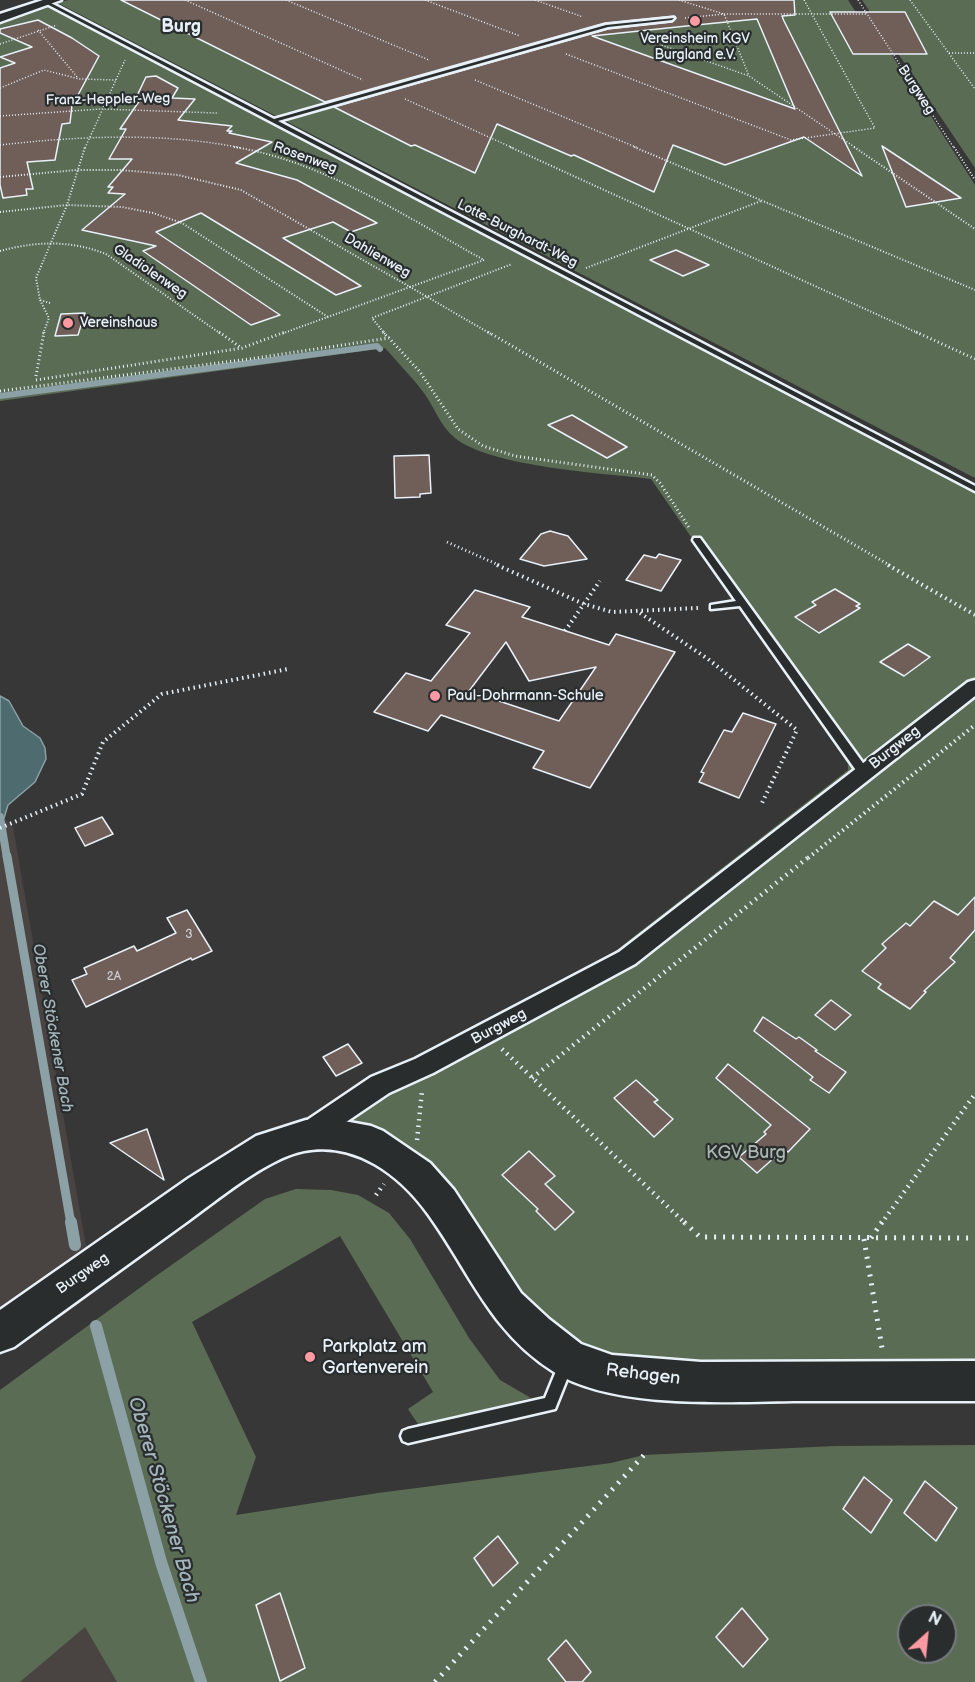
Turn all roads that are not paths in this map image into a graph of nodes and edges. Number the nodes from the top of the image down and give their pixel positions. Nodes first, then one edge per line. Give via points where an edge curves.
1 (51, 1) edge
2 (0, 18) edge
3 (672, 19) road end
4 (663, 20) junction
5 (608, 26) junction
6 (273, 121) junction
7 (975, 489) edge
8 (697, 540) road end
9 (742, 603) junction
10 (714, 608) road end
11 (975, 686) edge
12 (864, 773) junction
13 (306, 1135) junction
14 (0, 1332) edge
15 (569, 1359) junction
16 (975, 1381) edge
17 (408, 1436) dead end

1 - 2 street
1 - 6 lane, Lotte-Burghardt-Weg
3 - 4 lane
4 - 5 lane
4 - 5 lane via 669,24 618,30
5 - 6 lane
6 - 7 lane, Lotte-Burghardt-Weg
8 - 9 lane
9 - 10 lane
9 - 12 lane
11 - 12 street, Burgweg
12 - 13 street, Burgweg via 627,958 424,1066 380,1085
13 - 14 street, Burgweg via 268,1147 236,1167
13 - 15 street, Rehagen via 344,1136 371,1142 418,1174 441,1202 508,1306 535,1334
15 - 16 street, Rehagen via 612,1374 701,1382
15 - 17 lane via 550,1404

